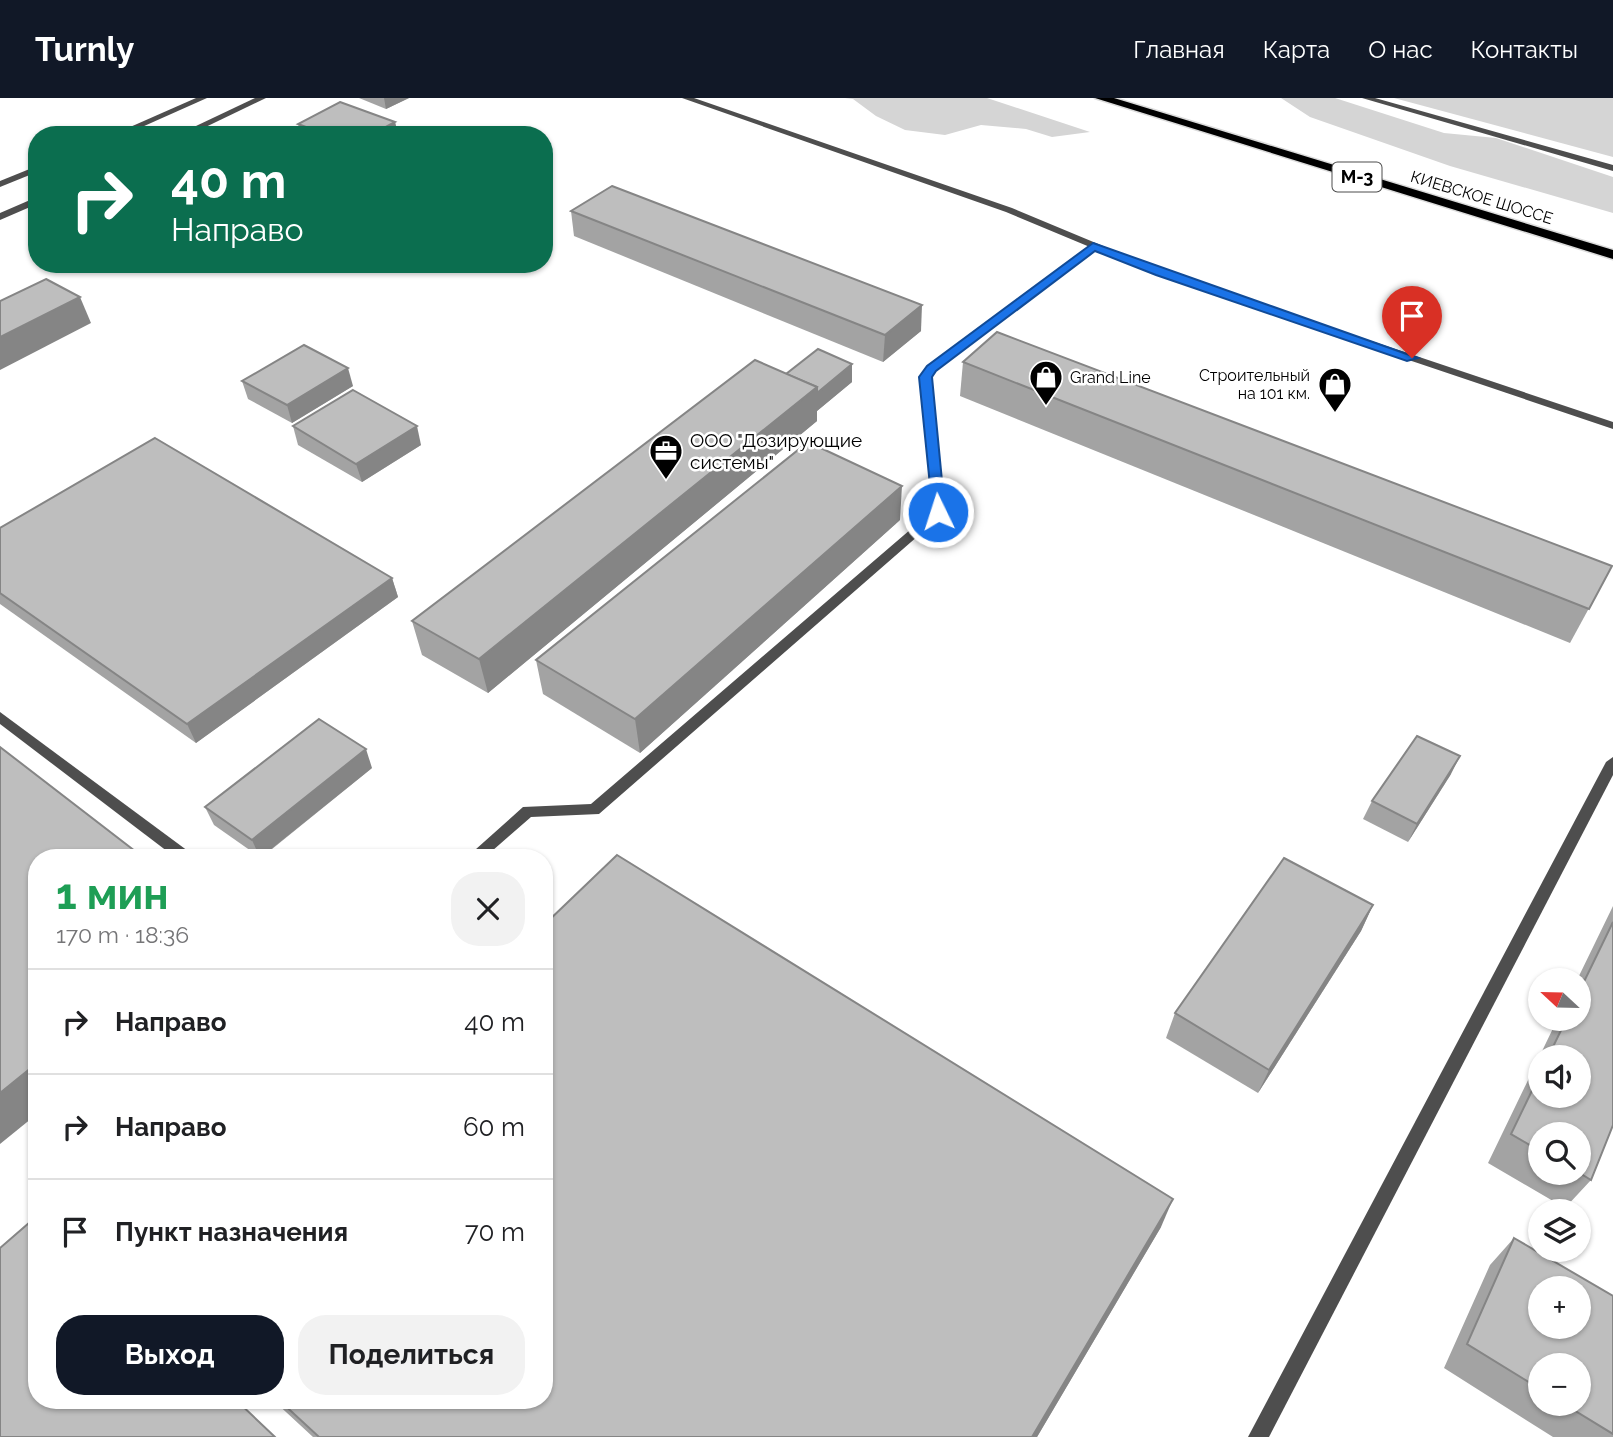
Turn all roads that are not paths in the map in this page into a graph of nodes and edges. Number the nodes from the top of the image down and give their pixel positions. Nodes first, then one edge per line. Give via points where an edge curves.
1 (203, 98) edge
2 (262, 98) edge
3 (685, 98) edge
4 (1101, 98) edge
5 (1366, 98) edge
6 (137, 126) edge
7 (201, 126) edge
8 (1613, 168) edge
9 (28, 173) edge
10 (0, 184) edge
11 (28, 204) edge
12 (0, 217) edge
13 (1093, 247) junction
14 (1613, 255) edge
15 (1613, 426) edge
16 (0, 717) edge
17 (1613, 762) edge
18 (175, 849) edge
19 (484, 849) edge
20 (1258, 1437) edge

1 - 6 street
2 - 7 street
3 - 13 street via 1009,210
4 - 14 highway, КИЕВСКОЕ ШОССЕ / М-3
5 - 8 street
9 - 10 street
11 - 12 street
13 - 15 street
13 - 19 street via 926,377 938,512 594,810 528,811
16 - 18 street
17 - 20 street

